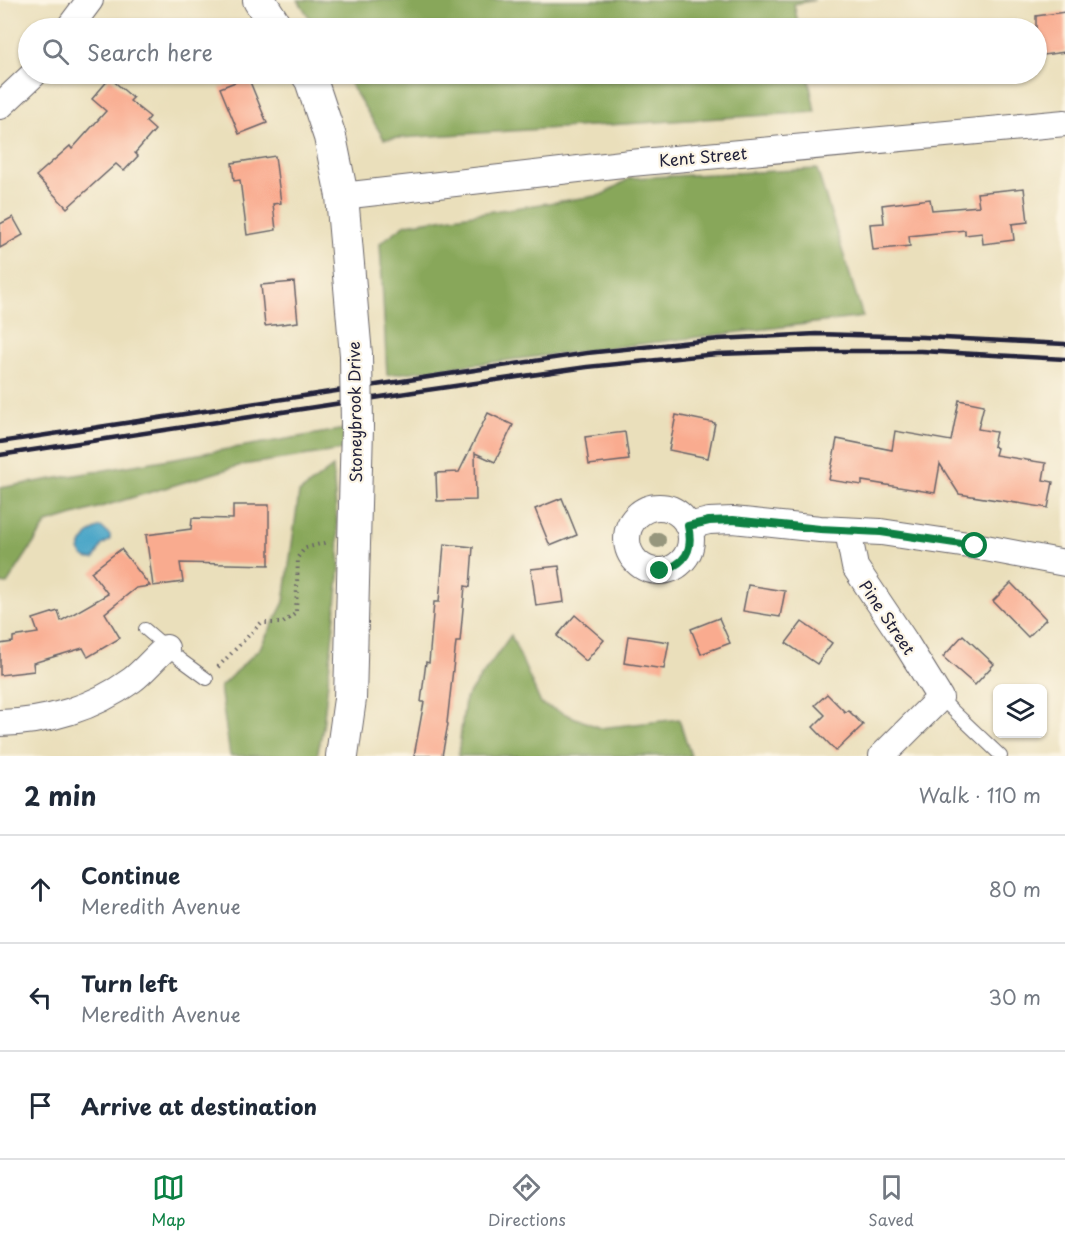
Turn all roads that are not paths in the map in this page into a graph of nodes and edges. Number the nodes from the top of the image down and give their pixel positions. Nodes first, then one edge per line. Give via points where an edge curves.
1 (90, 0) edge
2 (259, 0) edge
3 (76, 18) edge
4 (271, 18) edge
5 (23, 84) edge
6 (312, 84) edge
7 (0, 106) edge
8 (1065, 123) edge
9 (342, 196) junction
10 (688, 526) dead end
11 (848, 531) junction
12 (1065, 564) edge
13 (145, 629) dead end
14 (166, 648) junction
15 (207, 679) road end
16 (940, 698) junction
17 (0, 723) edge
18 (342, 756) edge
19 (882, 756) edge
20 (1001, 756) edge

1 - 3 street
2 - 4 street
5 - 7 street
6 - 9 street, Stoneybrook Drive via 330,137
8 - 9 street, Kent Street via 631,163
9 - 18 street, Stoneybrook Drive, bridge via 356,355 357,427 350,699
10 - 11 street via 733,520
11 - 12 street via 881,532
11 - 16 street, Pine Street via 855,567
13 - 14 lane
14 - 15 lane
14 - 17 street via 132,680 99,700 62,714
16 - 19 street
16 - 20 lane

